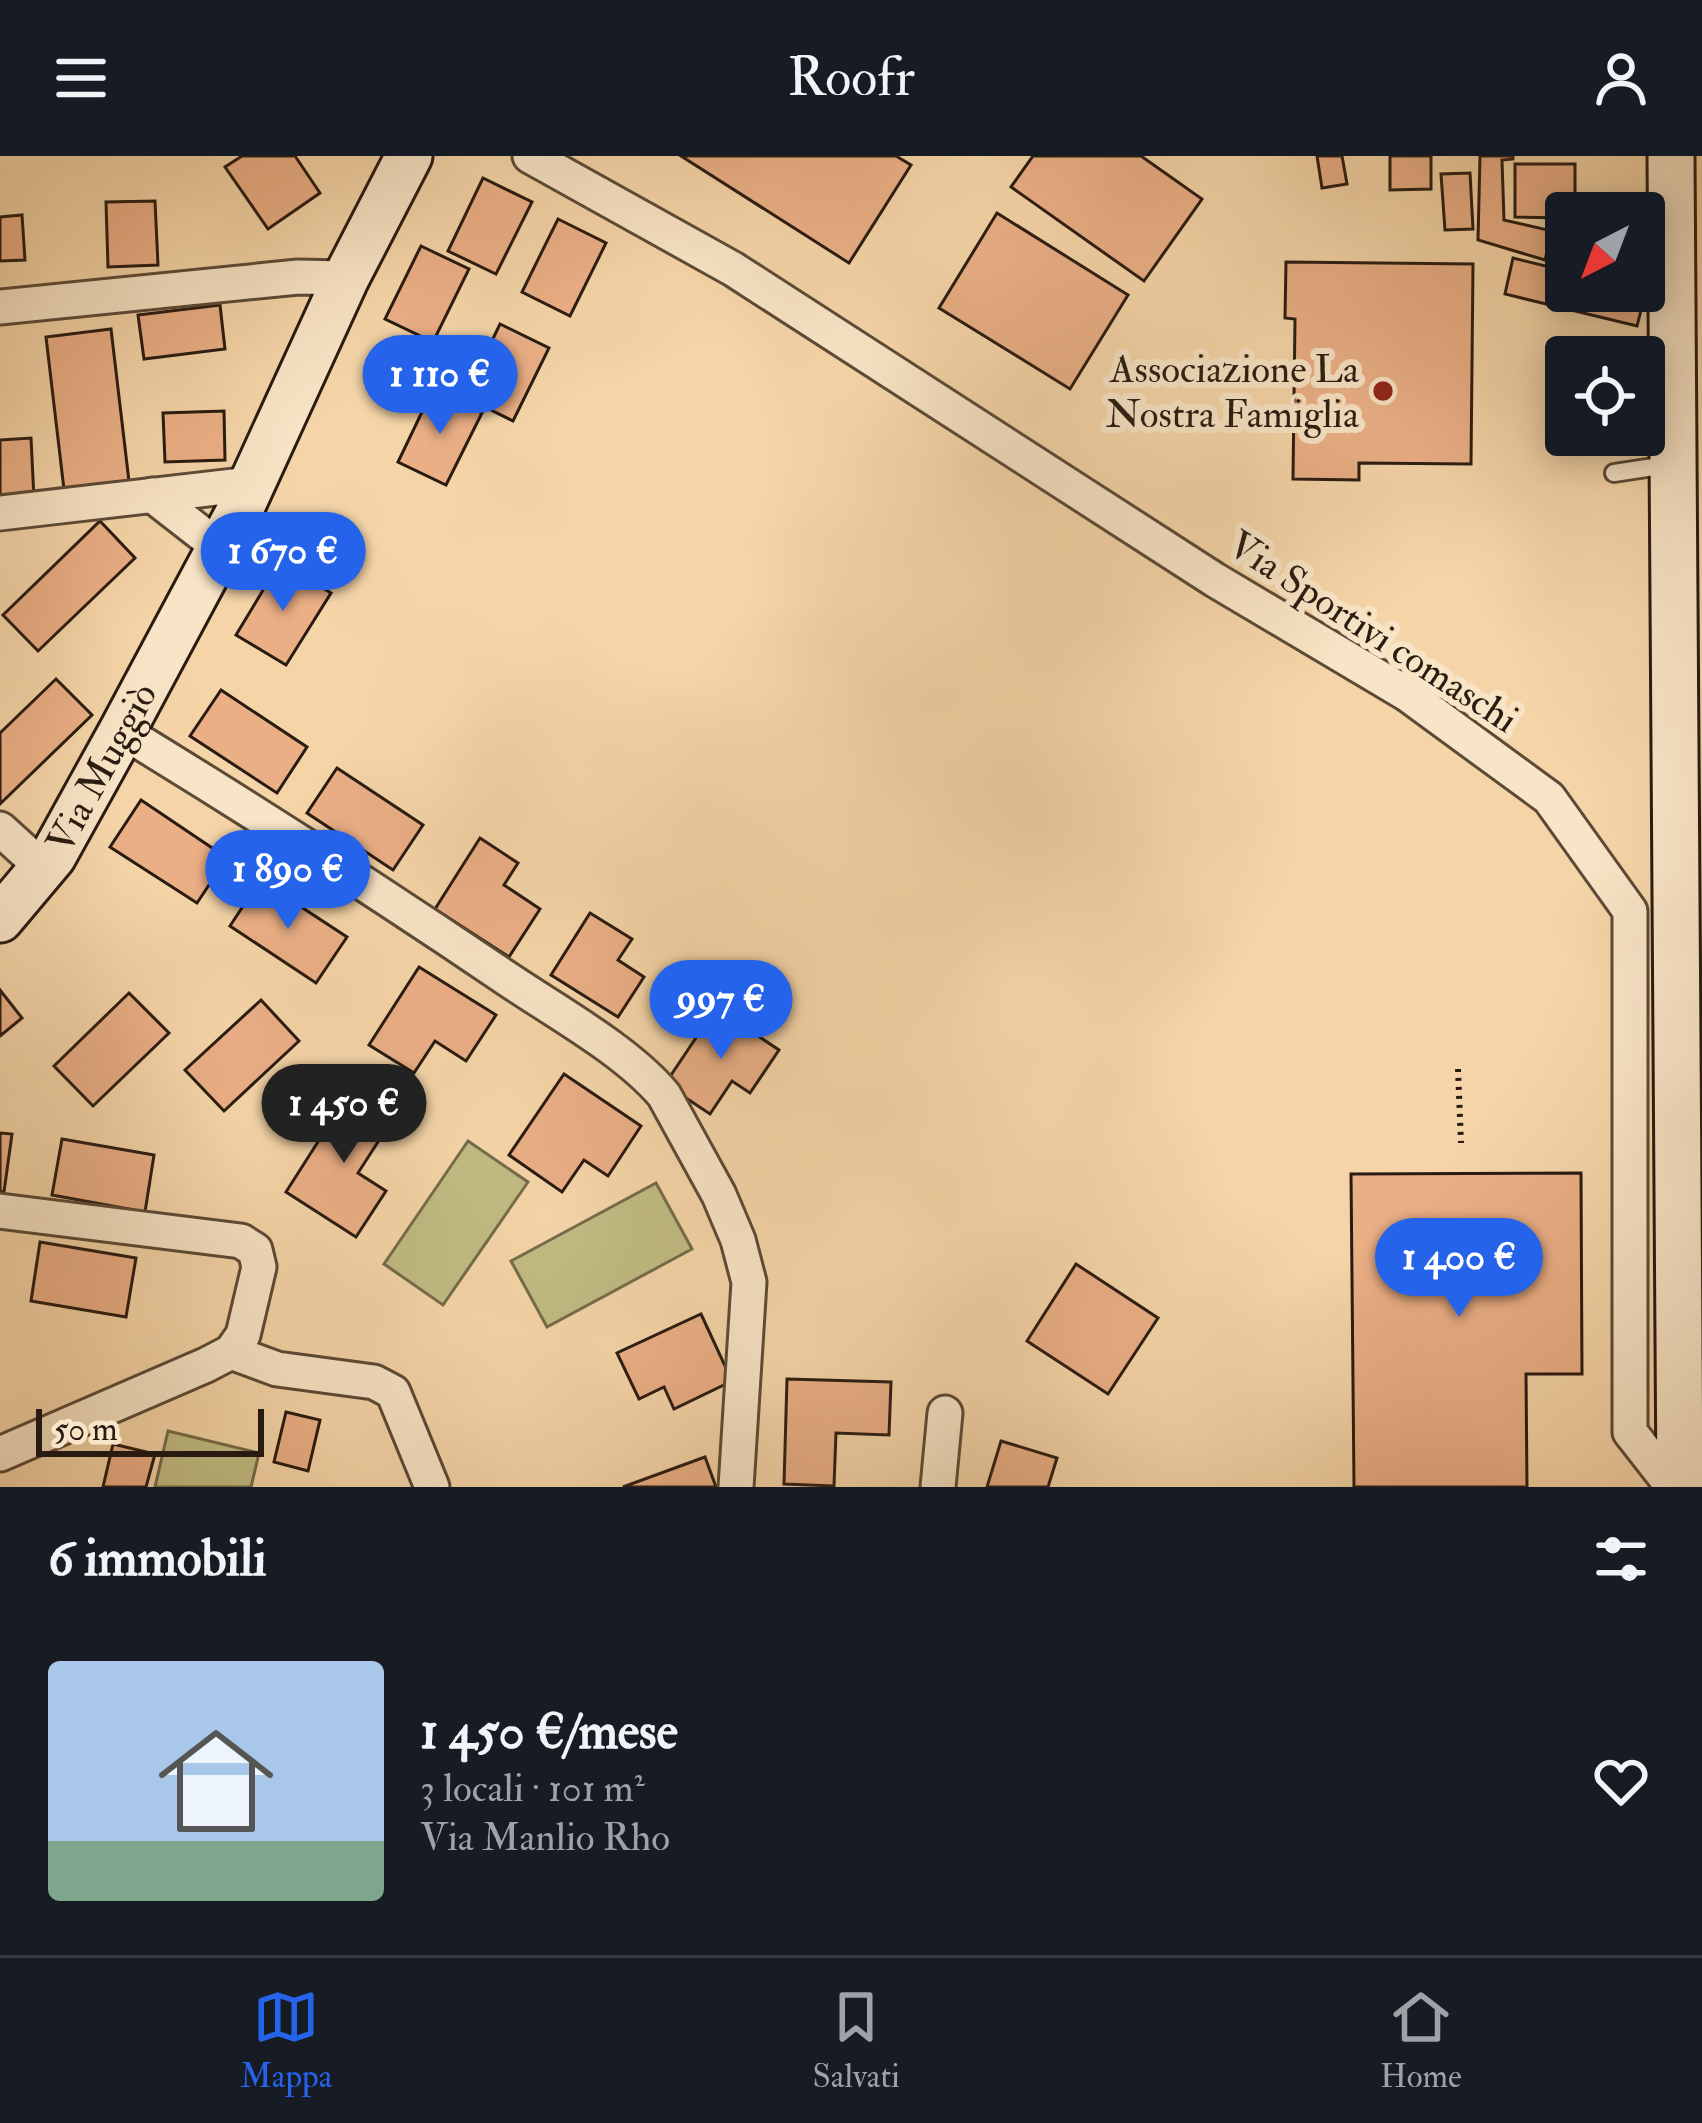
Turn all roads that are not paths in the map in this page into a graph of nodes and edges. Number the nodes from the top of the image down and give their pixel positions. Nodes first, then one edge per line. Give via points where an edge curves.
1 (409, 156) edge
2 (530, 156) edge
3 (1671, 156) edge
4 (346, 278) junction
5 (0, 308) edge
6 (1674, 464) junction
7 (1614, 473) dead end
8 (251, 484) junction
9 (152, 495) junction
10 (0, 513) edge
11 (220, 548) junction
12 (122, 731) junction
13 (0, 829) edge
14 (43, 868) junction
15 (0, 920) edge
16 (0, 1211) edge
17 (231, 1352) junction
18 (945, 1413) dead end
19 (0, 1454) edge
20 (432, 1487) edge
21 (736, 1487) edge
22 (938, 1487) edge
23 (1677, 1487) edge

1 - 4 main road, Via Muggiò
2 - 23 street, Via Sportivi comaschi via 733,268 1215,580 1407,694 1549,798 1630,911 1630,1432
3 - 6 main road
4 - 5 street
4 - 8 main road, Via Muggiò
6 - 7 lane
6 - 23 main road
8 - 9 street
8 - 11 main road, Via Muggiò
9 - 10 street
9 - 11 street
11 - 12 main road, Via Muggiò
12 - 14 main road, Via Muggiò
12 - 21 street via 433,928 597,1039 664,1095 719,1195 749,1282
13 - 14 street
14 - 15 main road, Via Muggiò
16 - 17 street via 241,1241 255,1250 259,1267 243,1335
17 - 19 street
17 - 20 street via 393,1392
18 - 22 street

